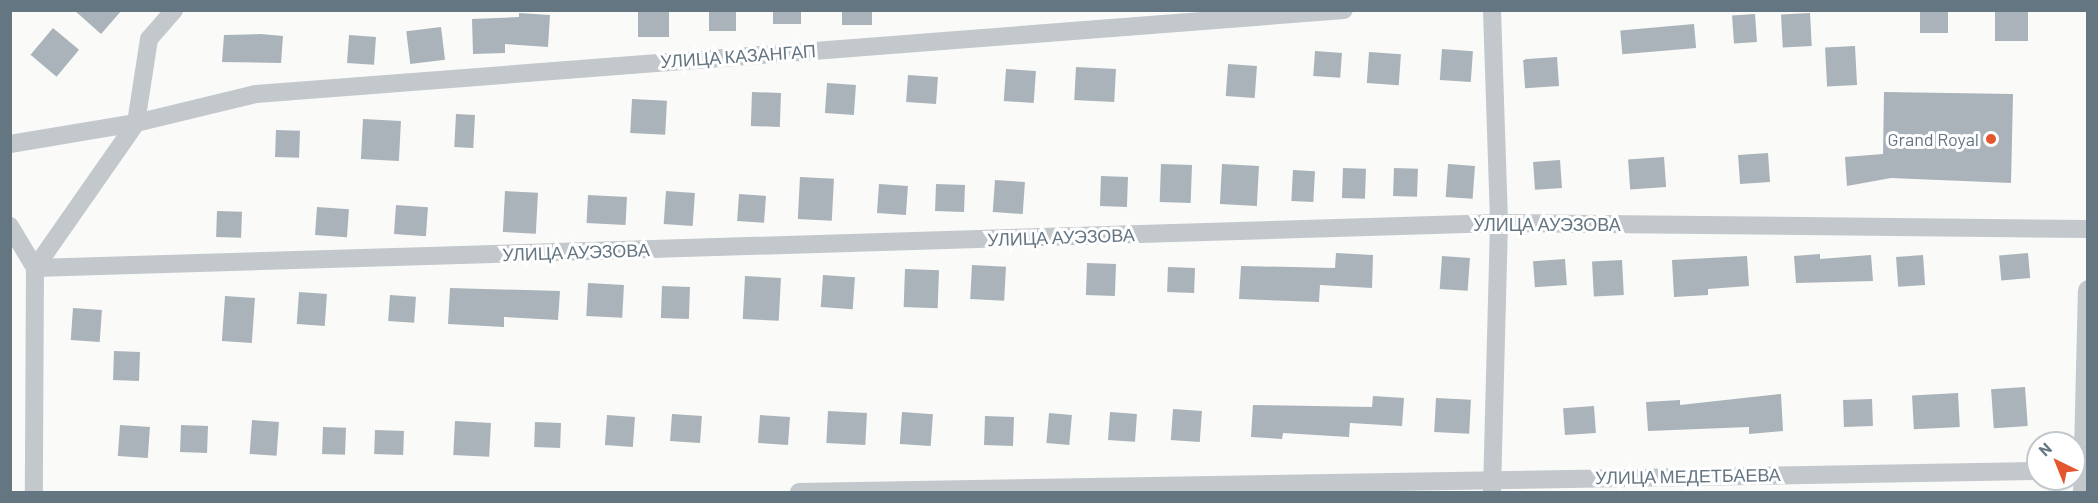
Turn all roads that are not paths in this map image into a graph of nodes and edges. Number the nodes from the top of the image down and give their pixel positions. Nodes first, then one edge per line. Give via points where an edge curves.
1 (174, 10) edge
2 (1344, 10) edge
3 (1492, 10) edge
4 (136, 123) junction
5 (10, 144) edge
6 (1499, 223) junction
7 (10, 226) edge
8 (2088, 229) edge
9 (35, 268) junction
10 (2088, 290) edge
11 (2083, 431) edge
12 (2026, 471) edge
13 (1492, 485) edge
14 (34, 492) edge
15 (799, 492) edge

1 - 4 street via 149,39
2 - 4 street, УЛИЦА КАЗАНГАП via 256,94
3 - 6 street
4 - 5 street, УЛИЦА КАЗАНГАП
4 - 9 street
6 - 8 street, УЛИЦА АУЭЗОВА
6 - 9 street, УЛИЦА АУЭЗОВА
6 - 13 street
7 - 9 street
9 - 14 street
10 - 11 street
12 - 13 street, УЛИЦА МЕДЕТБАЕВА
13 - 15 street, УЛИЦА МЕДЕТБАЕВА

